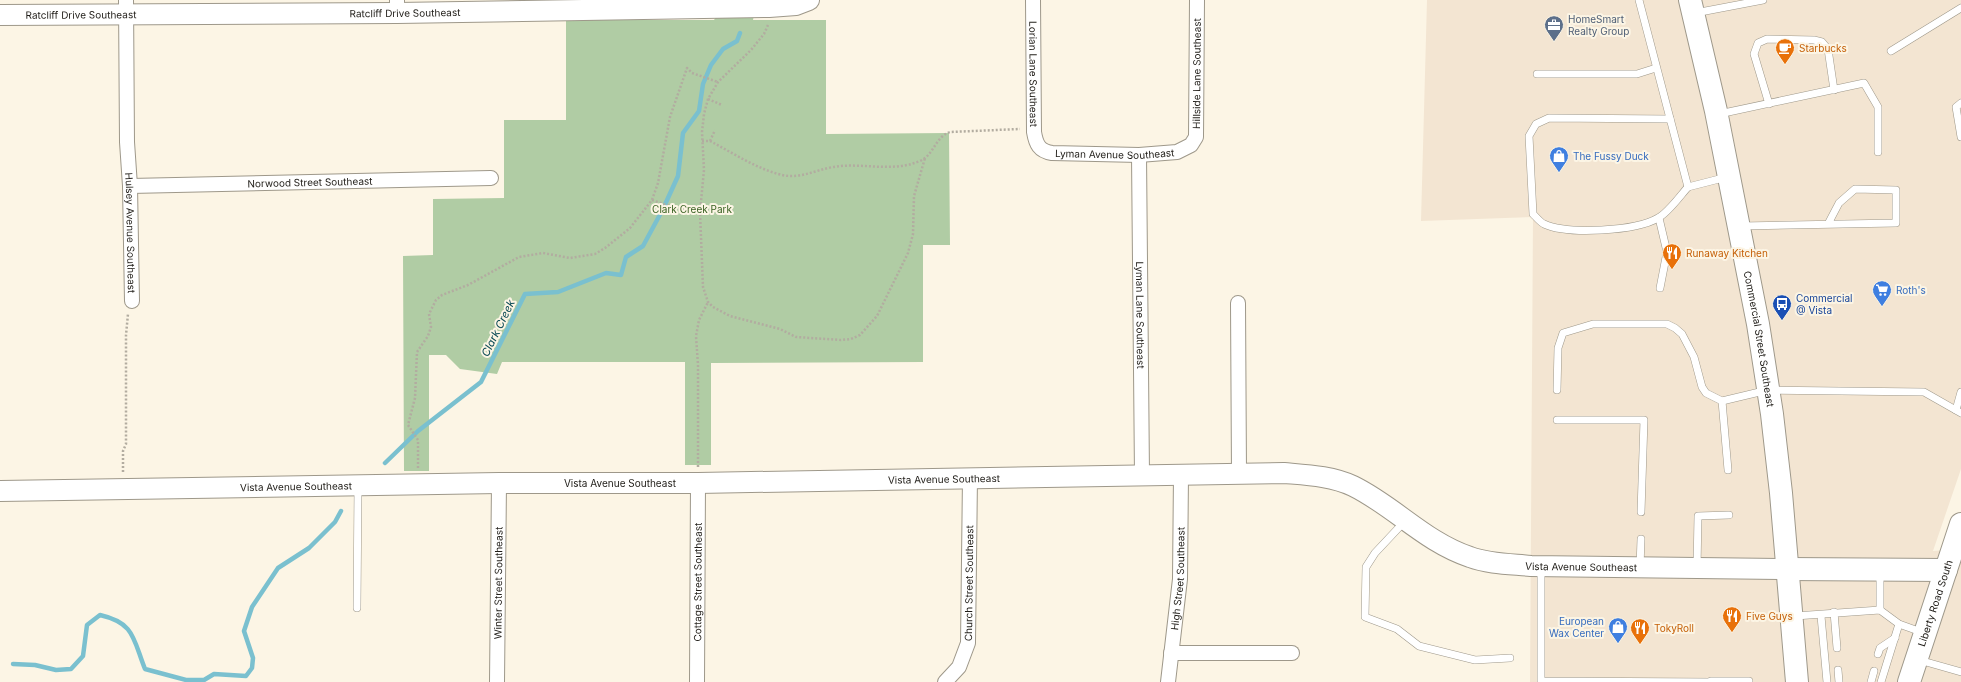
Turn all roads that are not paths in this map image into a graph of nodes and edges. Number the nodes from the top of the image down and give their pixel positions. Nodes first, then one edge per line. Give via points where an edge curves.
1 (809, 0) edge
2 (1033, 0) edge
3 (1197, 0) edge
4 (1639, 0) edge
5 (1763, 0) edge
6 (1734, 3) edge
7 (397, 6) edge
8 (126, 7) edge
9 (1692, 7) edge
10 (1961, 8) edge
11 (0, 15) edge
12 (1891, 51) dead end
13 (1656, 68) junction
14 (1537, 74) dead end
15 (1834, 90) junction
16 (1961, 103) edge
17 (1769, 104) junction
18 (1717, 115) junction
19 (1670, 119) junction
20 (1961, 138) edge
21 (1191, 145) joint
22 (1038, 146) joint
23 (1878, 152) dead end
24 (1139, 155) junction
25 (1729, 176) junction
26 (491, 178) dead end
27 (130, 186) junction
28 (1688, 187) junction
29 (1659, 218) junction
30 (1828, 224) junction
31 (1740, 226) junction
32 (1660, 288) dead end
33 (132, 301) road end
34 (1238, 303) dead end
35 (1558, 390) dead end
36 (1768, 390) junction
37 (1961, 392) edge
38 (1722, 401) junction
39 (1959, 411) edge
40 (1558, 420) dead end
41 (1728, 470) dead end
42 (1239, 474) junction
43 (1142, 475) junction
44 (1181, 475) junction
45 (970, 477) junction
46 (698, 482) junction
47 (499, 483) junction
48 (358, 485) junction
49 (0, 491) edge
50 (1641, 512) dead end
51 (1729, 515) dead end
52 (1406, 521) junction
53 (1961, 524) edge
54 (1641, 539) dead end
55 (1541, 566) junction
56 (1640, 567) junction
57 (1697, 568) junction
58 (1786, 569) junction
59 (1880, 569) junction
60 (1950, 570) junction
61 (357, 608) dead end
62 (1880, 610) junction
63 (1834, 612) junction
64 (1791, 616) junction
65 (1821, 616) junction
66 (1899, 624) junction
67 (1924, 633) junction
68 (1895, 638) junction
69 (1837, 648) dead end
70 (1171, 652) junction
71 (1292, 652) dead end
72 (1878, 654) dead end
73 (1510, 658) dead end
74 (1916, 659) junction
75 (1838, 670) dead end
76 (1874, 671) dead end
77 (1961, 672) edge
78 (1749, 681) dead end
79 (497, 682) edge
80 (697, 682) edge
81 (945, 682) edge
82 (1168, 682) edge
83 (1711, 682) edge
84 (1797, 682) edge
85 (1827, 682) edge
86 (1839, 682) edge
87 (1871, 682) edge
88 (1881, 682) edge
89 (1909, 682) edge

1 - 7 main road, Ratcliff Drive Southeast via 796,5 775,7
2 - 22 street, Lorian Lane Southeast via 1034,129
3 - 21 street, Hillside Lane Southeast via 1196,137
4 - 13 lane
5 - 6 lane
6 - 9 lane
7 - 8 main road, Ratcliff Drive Southeast
8 - 11 main road, Ratcliff Drive Southeast
8 - 27 street, Hulsey Avenue Southeast via 127,142
9 - 18 main road, Commercial Street Southeast
10 - 12 lane
13 - 14 lane via 1637,74
13 - 19 lane
15 - 17 lane
15 - 17 lane via 1828,49 1822,42 1767,39 1758,44 1754,54
15 - 23 lane via 1864,83 1878,107
16 - 20 lane via 1956,107
17 - 18 lane
18 - 25 main road, Commercial Street Southeast
19 - 28 lane
19 - 29 lane via 1549,118 1536,124 1529,136 1533,214 1543,224 1564,229 1598,230 1635,226
21 - 24 street, Lyman Avenue Southeast via 1178,152
22 - 24 street, Lyman Avenue Southeast via 1044,152 1052,153
24 - 43 street, Lyman Lane Southeast
25 - 28 lane
25 - 31 main road, Commercial Street Southeast
26 - 27 street, Norwood Street Southeast
27 - 33 street, Hulsey Avenue Southeast
28 - 29 lane
29 - 32 lane via 1667,252
30 - 30 lane via 1896,223 1896,190 1855,189 1839,203
30 - 31 lane
31 - 36 main road, Commercial Street Southeast
34 - 42 street
35 - 38 lane via 1558,348 1563,333 1594,324 1655,323 1667,324 1682,334 1694,357 1702,387 1711,397
36 - 38 lane
36 - 39 lane via 1924,392
36 - 58 main road, Commercial Street Southeast via 1781,493
37 - 39 lane
38 - 41 lane
40 - 50 lane via 1644,420
42 - 44 main road, Vista Avenue Southeast
42 - 52 main road, Vista Avenue Southeast via 1284,473 1317,476 1351,485 1378,500
43 - 44 main road, Vista Avenue Southeast
43 - 45 main road, Vista Avenue Southeast
44 - 70 street, High Street Southeast via 1181,561
45 - 46 main road, Vista Avenue Southeast
45 - 81 street, Church Street Southeast via 968,643 959,667
46 - 47 main road, Vista Avenue Southeast
46 - 80 street, Cottage Street Southeast
47 - 48 main road, Vista Avenue Southeast
47 - 79 street, Winter Street Southeast
48 - 49 main road, Vista Avenue Southeast
48 - 61 lane
51 - 57 lane via 1698,516
52 - 55 main road, Vista Avenue Southeast via 1421,533 1471,558
52 - 73 lane via 1366,567 1365,617 1397,629 1419,646 1475,660
53 - 60 main road, Liberty Road South
54 - 56 lane
55 - 56 main road, Vista Avenue Southeast
55 - 83 lane via 1541,681
56 - 57 main road, Vista Avenue Southeast
57 - 58 main road, Vista Avenue Southeast
58 - 59 main road, Vista Avenue Southeast
58 - 64 main road, Commercial Street Southeast
59 - 60 main road, Vista Avenue Southeast
59 - 62 lane
60 - 67 main road, Liberty Road South
62 - 63 lane
62 - 66 lane
63 - 65 lane
63 - 69 lane
64 - 65 lane
64 - 84 main road, Commercial Street Southeast
65 - 85 lane
66 - 67 lane
66 - 68 lane
67 - 74 main road, Liberty Road South
68 - 72 lane via 1880,648
68 - 88 lane
70 - 71 street
70 - 82 street, High Street Southeast
74 - 77 lane
74 - 89 main road, Liberty Road South
75 - 86 lane
76 - 87 lane
78 - 83 lane

